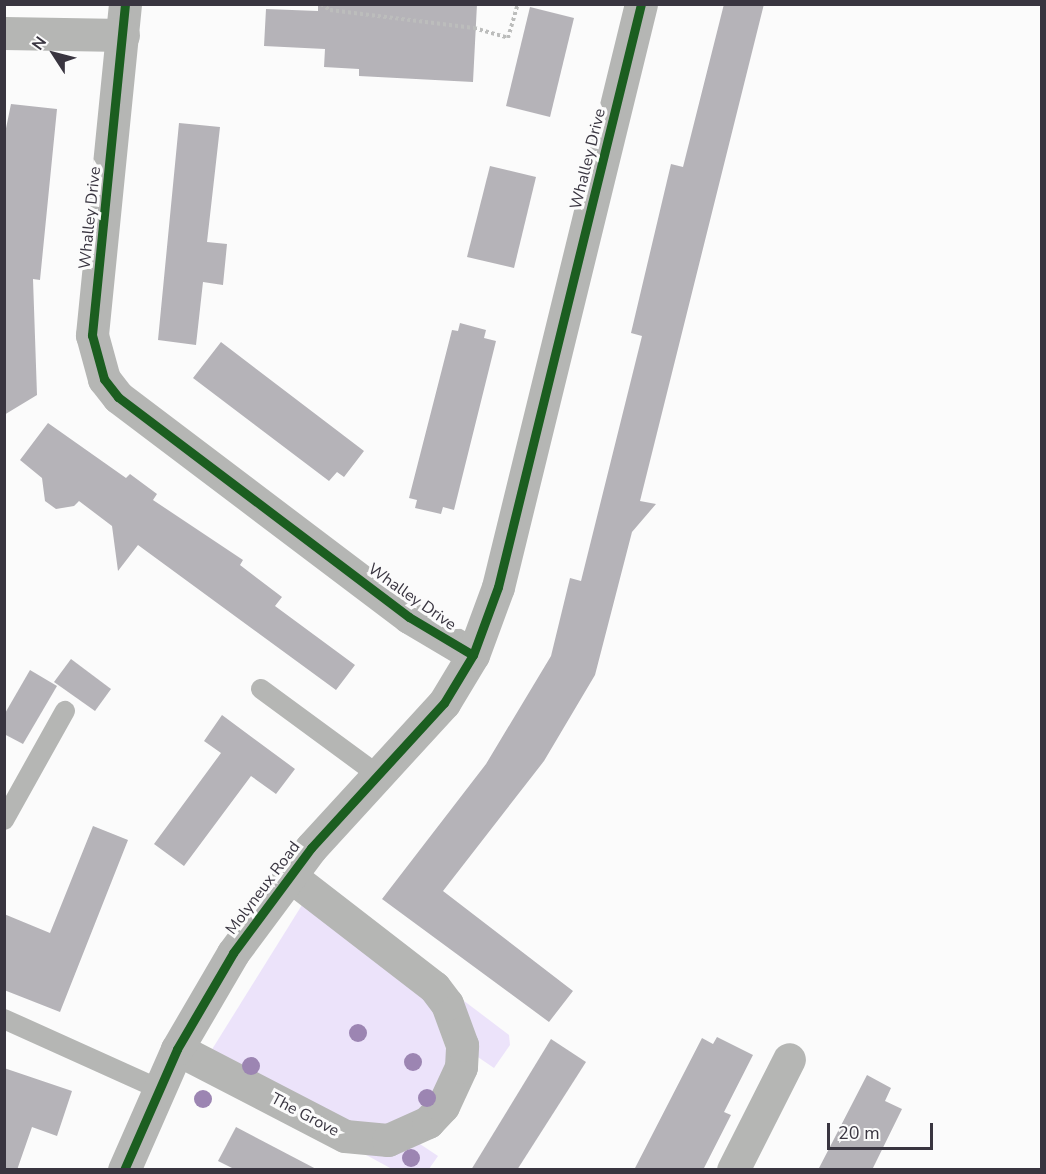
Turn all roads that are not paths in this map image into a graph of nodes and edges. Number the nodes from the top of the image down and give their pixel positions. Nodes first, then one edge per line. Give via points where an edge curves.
1 (641, 4) edge
2 (124, 20) edge
3 (4, 33) edge
4 (473, 655) junction
5 (261, 689) dead end
6 (65, 711) dead end
7 (378, 775) junction
8 (4, 820) edge
9 (289, 875) junction
10 (4, 1019) edge
11 (177, 1049) junction
12 (789, 1059) dead end
13 (157, 1089) junction
14 (124, 1170) edge
15 (733, 1170) edge

1 - 4 street, Whalley Drive via 503,566
2 - 3 street, Whalley Drive
2 - 4 street, Whalley Drive via 92,335 104,379 118,397 399,610
4 - 7 street, Molyneux Road via 444,703
5 - 7 lane
6 - 8 lane
7 - 9 street, Molyneux Road
9 - 11 street, Molyneux Road via 233,953
9 - 11 street, The Grove via 434,987 447,1004 457,1024 461,1056 454,1088 443,1106 409,1133 377,1140 345,1136
10 - 13 lane
11 - 13 street, Molyneux Road
12 - 15 street
13 - 14 street, Molyneux Road

